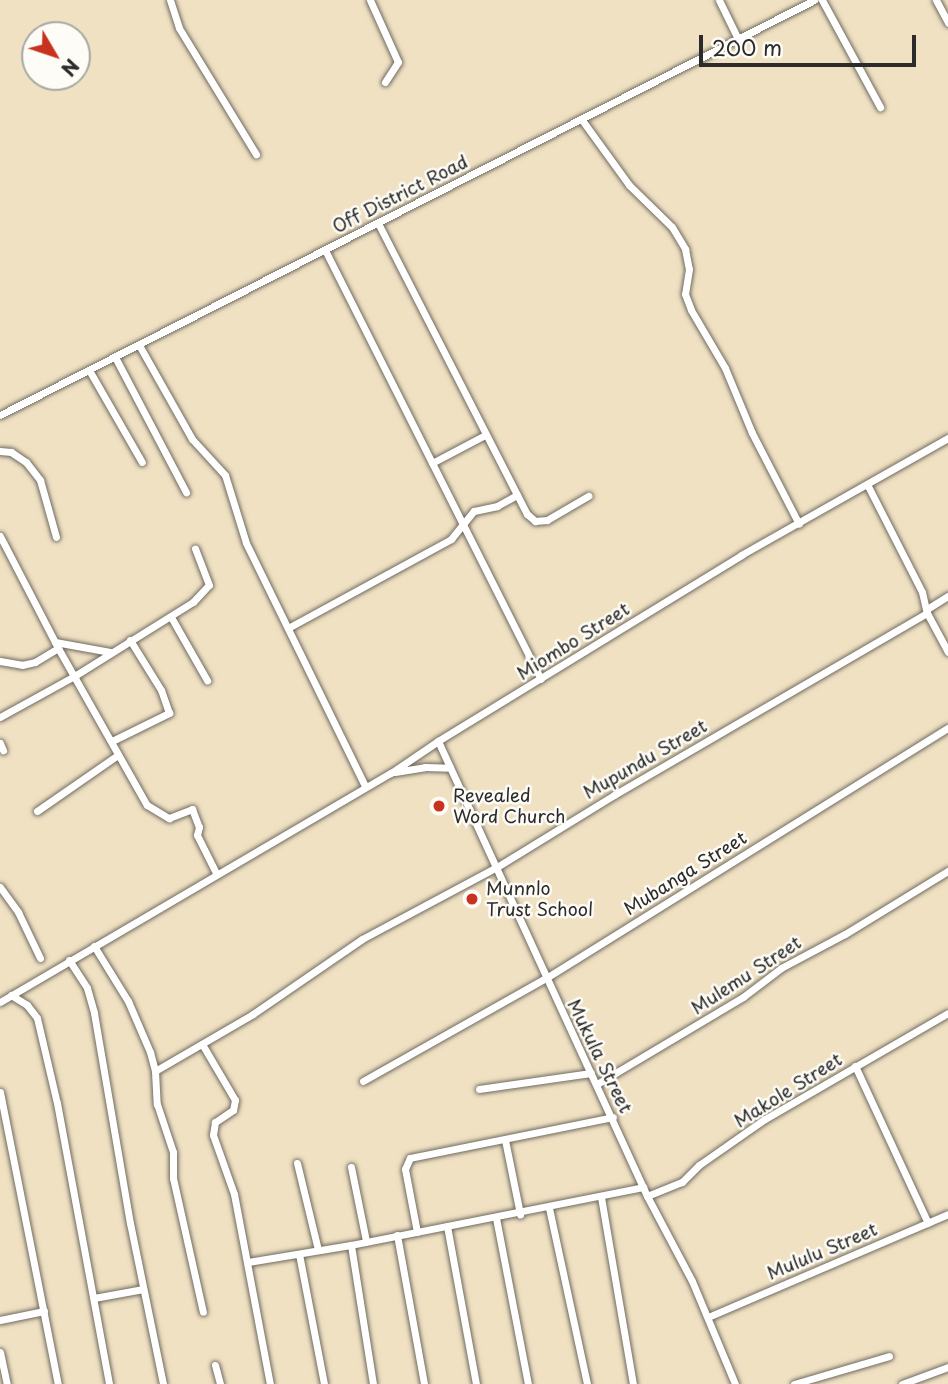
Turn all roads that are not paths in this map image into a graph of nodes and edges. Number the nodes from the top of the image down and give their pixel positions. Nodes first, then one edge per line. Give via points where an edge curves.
1 (170, 0) edge
2 (370, 0) edge
3 (719, 0) edge
4 (814, 0) edge
5 (822, 0) edge
6 (936, 0) edge
7 (948, 23) edge
8 (738, 39) junction
9 (385, 82) dead end
10 (880, 107) dead end
11 (582, 120) junction
12 (256, 154) dead end
13 (378, 223) junction
14 (325, 250) junction
15 (139, 345) junction
16 (115, 357) junction
17 (89, 370) junction
18 (0, 415) edge
19 (485, 435) junction
20 (948, 438) edge
21 (0, 451) edge
22 (142, 462) dead end
23 (432, 463) junction
24 (868, 486) junction
25 (186, 492) dead end
26 (517, 495) junction
27 (588, 496) dead end
28 (799, 524) junction
29 (464, 525) junction
30 (0, 536) edge
31 (56, 537) dead end
32 (195, 549) dead end
33 (948, 596) edge
34 (927, 611) junction
35 (171, 617) junction
36 (288, 628) junction
37 (130, 640) junction
38 (56, 645) junction
39 (110, 652) junction
40 (948, 652) edge
41 (0, 661) edge
42 (76, 675) junction
43 (541, 679) junction
44 (207, 680) dead end
45 (0, 717) edge
46 (948, 728) edge
47 (112, 741) junction
48 (438, 741) junction
49 (118, 755) junction
50 (450, 768) junction
51 (391, 773) junction
52 (365, 786) junction
53 (37, 811) dead end
54 (497, 867) junction
55 (948, 872) edge
56 (216, 873) junction
57 (0, 887) edge
58 (94, 946) junction
59 (40, 958) dead end
60 (69, 960) junction
61 (546, 978) junction
62 (11, 995) junction
63 (0, 1002) edge
64 (948, 1013) edge
65 (202, 1044) junction
66 (855, 1066) junction
67 (155, 1071) junction
68 (591, 1073) junction
69 (363, 1081) dead end
70 (597, 1084) junction
71 (479, 1089) dead end
72 (0, 1092) edge
73 (613, 1117) junction
74 (505, 1140) junction
75 (297, 1163) dead end
76 (351, 1167) dead end
77 (643, 1187) junction
78 (647, 1196) junction
79 (601, 1197) junction
80 (550, 1208) junction
81 (520, 1213) junction
82 (948, 1214) edge
83 (496, 1218) junction
84 (928, 1223) junction
85 (447, 1226) junction
86 (417, 1232) junction
87 (397, 1235) junction
88 (366, 1241) junction
89 (351, 1245) junction
90 (318, 1250) junction
91 (299, 1254) junction
92 (248, 1262) junction
93 (143, 1289) junction
94 (94, 1298) junction
95 (44, 1311) junction
96 (203, 1312) dead end
97 (708, 1317) junction
98 (0, 1320) edge
99 (0, 1352) edge
100 (890, 1356) dead end
101 (215, 1365) dead end
102 (948, 1367) edge
103 (7, 1384) edge
104 (58, 1384) edge
105 (109, 1384) edge
106 (163, 1384) edge
107 (220, 1384) edge
108 (270, 1384) edge
109 (324, 1384) edge
110 (373, 1384) edge
111 (424, 1384) edge
112 (476, 1384) edge
113 (528, 1384) edge
114 (587, 1384) edge
115 (632, 1384) edge
116 (735, 1384) edge
117 (794, 1384) edge
118 (902, 1384) edge

1 - 12 street via 179,28
2 - 9 street via 398,62
3 - 8 street
4 - 8 street, Off District Road
5 - 10 street
6 - 7 street
8 - 11 street, Off District Road
11 - 13 street, Off District Road
11 - 28 street via 629,185 672,227 685,249 689,269 685,294 691,310 725,368
13 - 14 street, Off District Road
13 - 19 street
14 - 15 street, Off District Road
14 - 23 street
15 - 16 street, Off District Road
15 - 36 street via 192,439 225,475 246,543
16 - 17 street, Off District Road
16 - 25 street
17 - 18 street, Off District Road
17 - 22 street
19 - 23 street
19 - 26 street
20 - 24 street, Miombo Street
21 - 31 street via 26,462 40,480
23 - 29 street
24 - 28 street, Miombo Street
24 - 34 street via 922,592
26 - 27 street via 527,514 538,522
26 - 29 street via 474,511
28 - 43 street, Miombo Street
29 - 36 street via 452,538
29 - 43 street
30 - 38 street
32 - 35 street via 209,584
33 - 34 street, Mupundu Street
34 - 40 street
34 - 54 street, Mupundu Street
35 - 37 street
35 - 44 street
36 - 52 street
37 - 39 street
37 - 47 street via 161,690 169,713
38 - 39 street
38 - 41 street via 35,663
38 - 42 street
39 - 42 street
42 - 45 street
42 - 47 street
43 - 48 street, Miombo Street
46 - 61 street, Mubanga Street
47 - 49 street
48 - 50 street, Mukula Street
48 - 51 street, Miombo Street
49 - 53 street
49 - 56 street via 150,809 169,818 192,809 197,835
50 - 51 street
50 - 54 street, Mukula Street
51 - 52 street, Miombo Street
52 - 56 street, Miombo Street
54 - 61 street, Mukula Street
54 - 65 street, Mupundu Street via 362,939
55 - 70 street, Mulemu Street via 781,968 743,997
56 - 58 street, Miombo Street
57 - 59 street
58 - 60 street, Miombo Street
58 - 67 street via 128,1001
60 - 62 street, Miombo Street
60 - 93 street via 87,988 94,1013
61 - 68 street, Mukula Street
61 - 69 street, Mubanga Street
62 - 63 street, Miombo Street
62 - 94 street via 37,1018
64 - 66 street, Makole Street
65 - 67 street, Mupundu Street
65 - 92 street via 235,1100 233,1110 215,1122 213,1135 234,1194
66 - 78 street, Makole Street via 765,1119 682,1182
66 - 84 street
67 - 96 street via 157,1104 173,1152 173,1178
68 - 70 street, Mukula Street
68 - 71 street
70 - 73 street, Mukula Street
72 - 95 street
73 - 74 street
73 - 77 street, Mukula Street
74 - 81 street
74 - 86 street via 407,1161
75 - 90 street
76 - 88 street
77 - 78 street, Mukula Street
77 - 79 street
78 - 97 street, Mukula Street
79 - 80 street
79 - 115 street
80 - 81 street
80 - 114 street
81 - 83 street
82 - 84 street, Mululu Street
83 - 85 street
83 - 113 street
84 - 97 street, Mululu Street
85 - 86 street
85 - 112 street
86 - 87 street
87 - 88 street
87 - 111 street
88 - 89 street
89 - 90 street
89 - 110 street
90 - 91 street
91 - 92 street
91 - 109 street
92 - 108 street
93 - 94 street
93 - 106 street
94 - 105 street
95 - 98 street
95 - 104 street
97 - 116 street, Mukula Street
99 - 103 street
100 - 117 street
101 - 107 street
102 - 118 street

